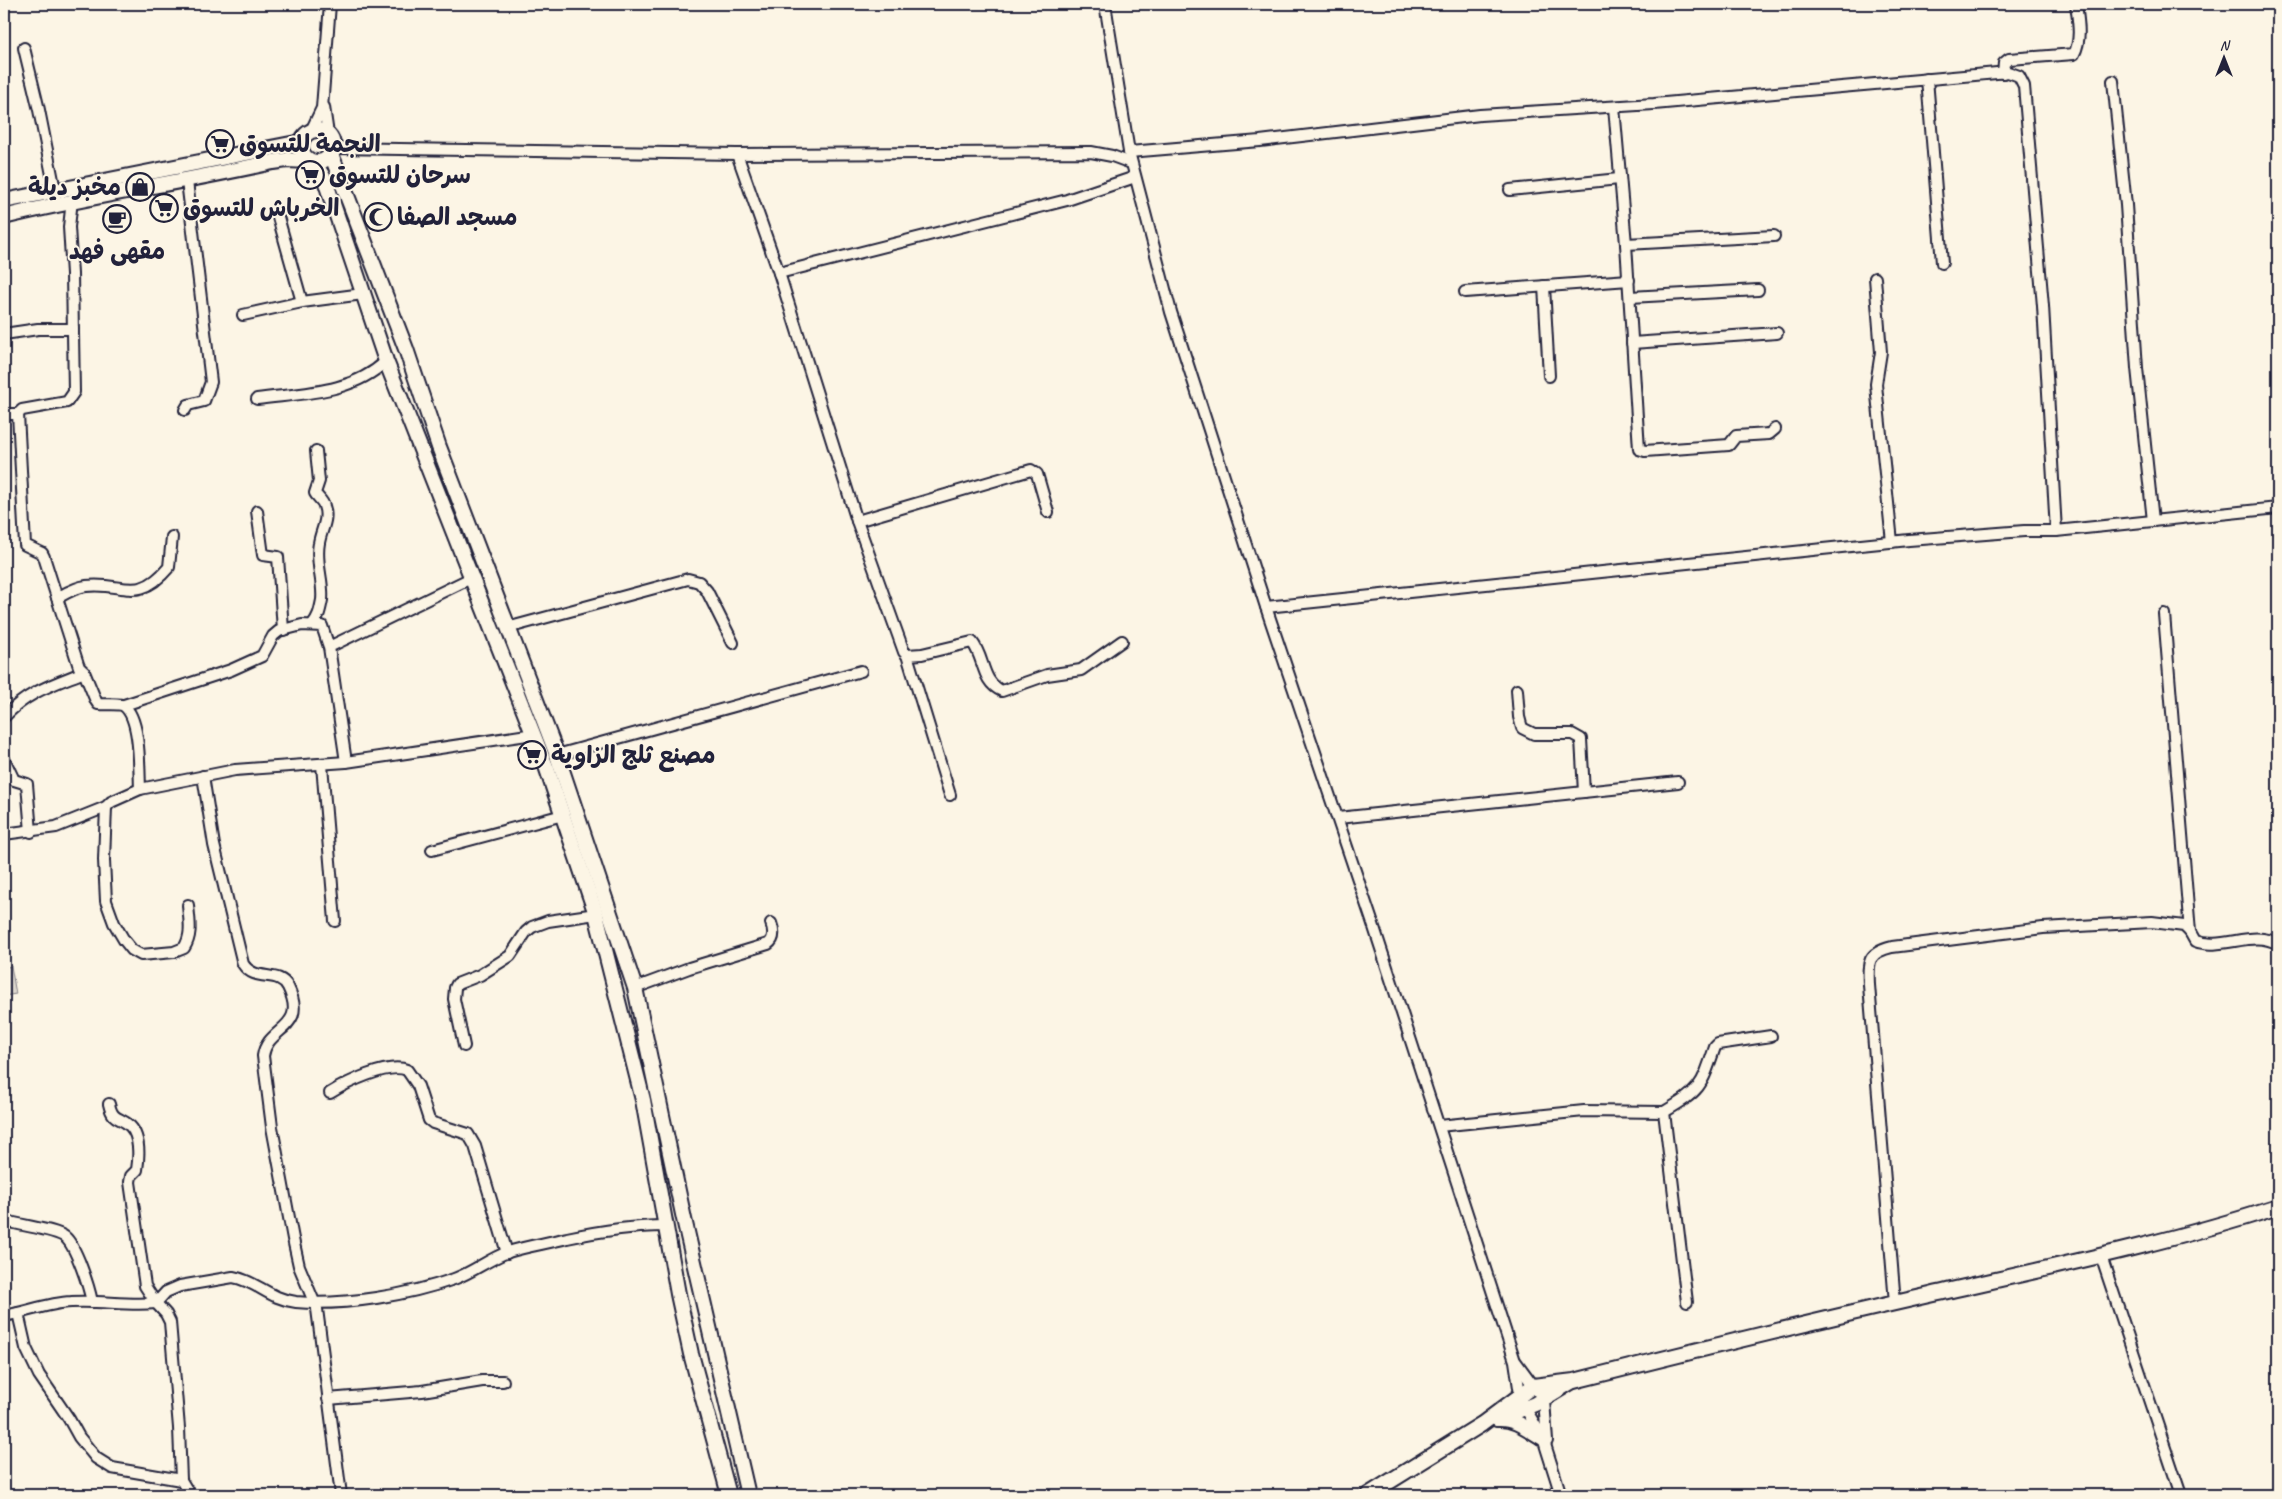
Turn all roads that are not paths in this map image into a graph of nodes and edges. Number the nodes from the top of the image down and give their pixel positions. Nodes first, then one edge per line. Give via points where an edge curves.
1 (330, 4) edge
2 (1105, 4) edge
3 (2076, 4) edge
4 (24, 48) dead end
5 (2003, 73) junction
6 (1927, 80) junction
7 (2113, 81) dead end
8 (323, 103) junction
9 (1614, 107) junction
10 (311, 131) junction
11 (328, 134) junction
12 (301, 142) junction
13 (332, 151) junction
14 (1129, 152) junction
15 (737, 154) junction
16 (311, 162) junction
17 (1132, 163) junction
18 (1135, 177) junction
19 (1619, 179) junction
20 (187, 181) junction
21 (55, 190) junction
22 (1510, 190) dead end
23 (72, 200) junction
24 (4, 201) edge
25 (4, 217) edge
26 (278, 217) dead end
27 (1774, 236) dead end
28 (1626, 244) junction
29 (1942, 263) dead end
30 (779, 274) junction
31 (1875, 278) dead end
32 (1629, 280) junction
33 (1544, 286) junction
34 (1758, 290) dead end
35 (1465, 292) dead end
36 (363, 294) junction
37 (1630, 297) junction
38 (302, 302) junction
39 (242, 315) dead end
40 (73, 329) junction
41 (1777, 333) dead end
42 (4, 334) edge
43 (1632, 343) junction
44 (386, 361) junction
45 (1548, 376) dead end
46 (256, 399) dead end
47 (184, 410) dead end
48 (4, 414) edge
49 (18, 414) junction
50 (1775, 429) dead end
51 (316, 451) dead end
52 (2278, 508) edge
53 (257, 511) dead end
54 (1048, 512) dead end
55 (2153, 520) junction
56 (857, 521) junction
57 (2056, 530) junction
58 (172, 537) dead end
59 (1892, 542) junction
60 (473, 577) junction
61 (57, 598) junction
62 (1266, 607) junction
63 (2164, 614) dead end
64 (312, 625) junction
65 (507, 628) junction
66 (283, 630) junction
67 (1122, 641) dead end
68 (733, 643) dead end
69 (329, 647) junction
70 (907, 655) junction
71 (861, 671) dead end
72 (84, 672) junction
73 (1517, 690) dead end
74 (124, 705) junction
75 (4, 717) edge
76 (534, 734) junction
77 (557, 755) junction
78 (4, 759) edge
79 (346, 762) junction
80 (322, 765) junction
81 (203, 776) junction
82 (1678, 782) dead end
83 (140, 789) junction
84 (1584, 792) junction
85 (950, 795) dead end
86 (106, 807) junction
87 (563, 814) junction
88 (1338, 818) junction
89 (31, 832) junction
90 (4, 834) edge
91 (432, 850) dead end
92 (188, 905) dead end
93 (596, 914) junction
94 (335, 920) dead end
95 (771, 923) dead end
96 (2190, 932) junction
97 (2278, 944) edge
98 (635, 988) junction
99 (1770, 1036) dead end
100 (464, 1046) dead end
101 (330, 1093) dead end
102 (110, 1104) dead end
103 (1664, 1112) junction
104 (1439, 1126) junction
105 (2278, 1207) edge
106 (4, 1220) edge
107 (665, 1226) junction
108 (507, 1253) junction
109 (2101, 1256) junction
110 (92, 1302) junction
111 (316, 1302) junction
112 (1687, 1302) dead end
113 (156, 1303) junction
114 (1894, 1303) junction
115 (18, 1312) junction
116 (4, 1316) edge
117 (1516, 1361) junction
118 (503, 1381) dead end
119 (1574, 1381) junction
120 (1534, 1386) junction
121 (328, 1399) junction
122 (1544, 1400) junction
123 (1522, 1402) junction
124 (1488, 1422) junction
125 (1545, 1443) junction
126 (181, 1480) junction
127 (187, 1494) edge
128 (340, 1495) edge
129 (729, 1495) edge
130 (748, 1495) edge
131 (1368, 1495) edge
132 (1561, 1495) edge
133 (2180, 1495) edge

1 - 8 street
2 - 14 street
3 - 5 street via 2079,37 2074,54 2009,59 2004,63
4 - 21 street
5 - 6 street
5 - 57 street via 2019,76 2024,86 2043,306
6 - 9 street
6 - 29 street
7 - 55 street via 2128,224 2136,368
8 - 10 street
8 - 11 street
9 - 14 street via 1480,115 1269,140
9 - 19 street
10 - 11 main road via 320,130
10 - 12 main road
11 - 13 main road via 333,142
12 - 16 main road via 303,156
12 - 21 main road
13 - 15 street
13 - 16 main road via 325,160
13 - 65 main road
14 - 17 street
15 - 17 street via 1091,152
15 - 30 street
16 - 20 main road via 273,162
16 - 36 main road via 332,198
17 - 18 street
18 - 30 street via 1067,200
18 - 62 street via 1171,312
19 - 22 street
19 - 28 street
20 - 23 main road
20 - 47 street via 210,382 204,400 188,405
21 - 24 main road
23 - 25 main road
23 - 40 street via 69,227
26 - 38 street
27 - 28 street
28 - 32 street
30 - 56 street
31 - 59 street via 1881,352 1877,390
32 - 33 street
32 - 37 street
33 - 35 street
33 - 45 street
34 - 37 street
36 - 38 street
36 - 44 main road
37 - 43 street
38 - 39 street
40 - 42 street via 38,329
40 - 49 street via 72,397 67,402 22,410
41 - 43 street
43 - 50 street via 1640,450 1730,445 1736,436 1769,434
44 - 46 street via 365,378 347,386
44 - 60 main road
48 - 49 street
49 - 61 street via 25,545 42,553
51 - 64 street via 319,481 315,493 324,505 325,525 319,542 317,565 322,597 319,616
52 - 55 street
53 - 66 street via 263,555 278,558
54 - 56 street via 1037,474 1031,470
55 - 57 street
56 - 70 street
57 - 59 street
58 - 61 street via 169,567 141,589 84,586
59 - 62 street
60 - 69 street
60 - 76 main road
61 - 72 street via 79,667
62 - 88 street
63 - 96 street
64 - 66 street
64 - 69 street via 322,626
65 - 68 street via 688,580 699,582 707,591
65 - 77 main road
66 - 74 street via 273,636 262,656 231,670
67 - 70 street via 1081,670 1047,675 1002,691 994,688 972,642
69 - 79 street
70 - 85 street
71 - 77 street
72 - 74 street via 98,704
72 - 75 street via 36,691 19,701
73 - 84 street via 1522,728 1534,734 1572,734 1581,739
74 - 83 street via 130,712 137,735
76 - 79 street
76 - 87 main road
77 - 98 main road
78 - 89 street via 14,780 27,784
79 - 80 street
80 - 81 street via 234,770
80 - 94 street
81 - 83 street
81 - 111 street via 216,852 242,964 247,972 285,981 293,997 291,1020 264,1049 263,1056 272,1127 293,1239 299,1266
82 - 84 street
83 - 86 street
84 - 88 street
86 - 89 street via 56,827
86 - 92 street via 106,901 114,923 132,950 141,955 184,948 190,932
87 - 91 street
87 - 93 main road
88 - 104 street
89 - 90 street
93 - 100 street via 548,921 532,927 510,956 480,975 457,984 454,999
93 - 107 main road via 643,1100
95 - 98 street via 774,935 768,944
96 - 97 street via 2195,941 2202,944 2265,938
96 - 114 street via 2175,924 2152,922 2043,928 1892,946 1872,956 1868,965
98 - 130 main road
99 - 103 street via 1718,1044 1700,1086 1692,1095
101 - 108 street via 385,1070 406,1070 418,1086 429,1120 468,1134 475,1146
102 - 113 street via 111,1112 130,1126 136,1139 138,1170 131,1176 132,1205 145,1286
103 - 104 street via 1578,1111
103 - 112 street
104 - 117 street
105 - 109 main road via 2209,1230
106 - 110 street via 65,1237 88,1282
107 - 108 street via 637,1226 585,1234
107 - 129 main road via 691,1354
108 - 111 street via 435,1285 379,1296
109 - 114 main road
109 - 133 street
110 - 113 street
110 - 115 street via 55,1303
111 - 113 street via 273,1297 234,1277 180,1286 166,1292
111 - 121 street
113 - 126 street via 170,1322
114 - 119 main road
115 - 116 street
115 - 126 street via 26,1348 39,1375 70,1419 78,1437 96,1458 112,1468
117 - 120 street
117 - 123 street
118 - 121 street
119 - 120 main road
119 - 122 main road
120 - 122 street
120 - 123 main road
121 - 128 street
122 - 123 main road
122 - 125 street
123 - 124 main road
123 - 125 street
124 - 125 main road via 1510,1420
124 - 131 main road
125 - 132 street
126 - 127 street

